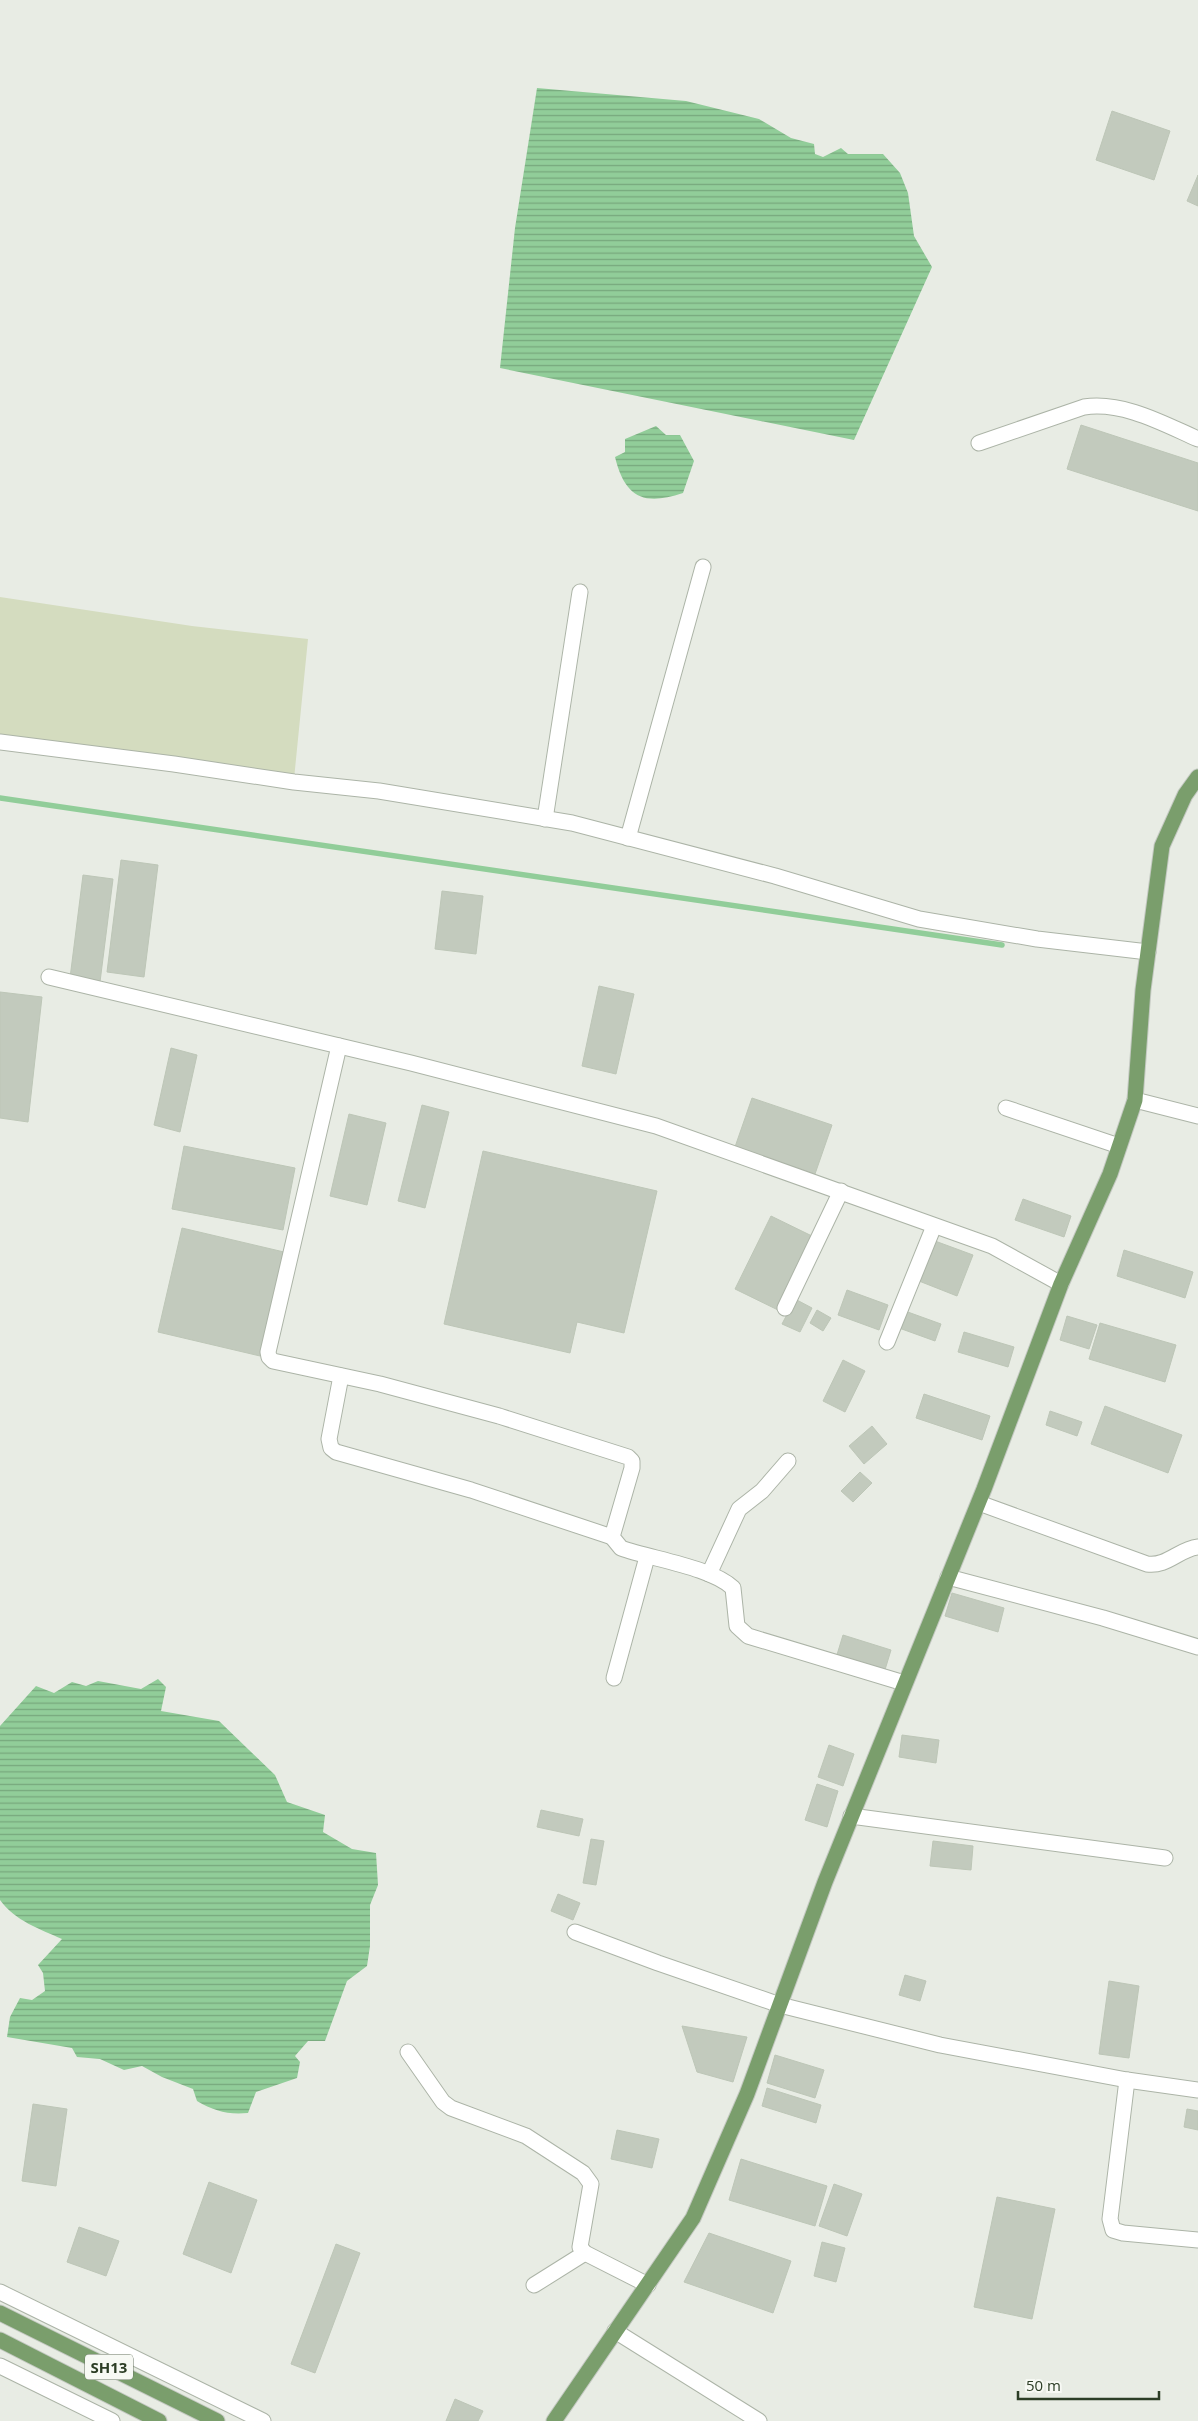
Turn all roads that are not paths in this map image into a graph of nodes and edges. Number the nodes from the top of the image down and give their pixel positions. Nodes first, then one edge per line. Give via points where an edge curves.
1 (1198, 440) edge
2 (979, 443) dead end
3 (703, 567) dead end
4 (580, 592) dead end
5 (0, 742) edge
6 (1198, 777) edge
7 (545, 819) junction
8 (628, 838) junction
9 (1148, 952) junction
10 (49, 977) dead end
11 (338, 1046) junction
12 (1135, 1100) junction
13 (1006, 1108) dead end
14 (1198, 1116) edge
15 (1119, 1146) junction
16 (841, 1191) junction
17 (934, 1226) junction
18 (1061, 1284) junction
19 (785, 1308) dead end
20 (887, 1342) dead end
21 (341, 1376) junction
22 (788, 1461) dead end
23 (979, 1503) junction
24 (612, 1537) junction
25 (1198, 1547) edge
26 (647, 1556) junction
27 (709, 1574) junction
28 (948, 1577) junction
29 (1198, 1647) edge
30 (614, 1678) dead end
31 (904, 1683) junction
32 (851, 1816) junction
33 (1165, 1858) dead end
34 (575, 1932) dead end
35 (780, 2005) junction
36 (408, 2052) dead end
37 (1127, 2080) junction
38 (1198, 2090) edge
39 (1198, 2240) edge
40 (585, 2253) junction
41 (534, 2285) dead end
42 (648, 2285) junction
43 (0, 2292) edge
44 (0, 2313) edge
45 (615, 2331) junction
46 (0, 2340) edge
47 (0, 2367) edge
48 (112, 2421) edge
49 (158, 2421) edge
50 (217, 2421) edge
51 (263, 2421) edge
52 (554, 2421) edge
53 (759, 2421) edge

1 - 2 street via 1138,414 1099,404 1084,406
3 - 8 street
4 - 7 street
5 - 7 street via 294,782 379,790
6 - 9 main road via 1185,795 1162,846
7 - 8 street
8 - 9 street via 775,876 919,919 1037,939
9 - 12 main road
10 - 11 street
11 - 16 street via 656,1126
11 - 21 street via 268,1352 273,1361
12 - 14 street
12 - 15 main road
13 - 15 street
15 - 18 main road via 1110,1174
16 - 17 street
16 - 19 street
17 - 18 street via 992,1246
17 - 20 street
18 - 23 main road
21 - 24 street via 329,1438 331,1448 336,1452 471,1490
21 - 24 street via 499,1416 628,1457 632,1468
22 - 27 street via 762,1491 739,1510
23 - 25 street via 1147,1564 1155,1565 1189,1548
23 - 28 main road
24 - 26 street via 621,1548
26 - 27 street
26 - 30 street
27 - 31 street via 728,1582 733,1588 737,1626 748,1636
28 - 29 street
28 - 31 main road
31 - 32 main road
32 - 33 street
32 - 35 main road
34 - 35 street
35 - 37 street via 940,2046
35 - 42 main road via 747,2094 693,2218
36 - 40 street via 451,2108 526,2136 583,2172 591,2184 580,2247
37 - 38 street
37 - 39 street via 1110,2219 1113,2230
40 - 41 street
40 - 42 street
42 - 45 main road
43 - 51 street
44 - 50 main road, SH13
45 - 52 main road
45 - 53 street
46 - 49 main road, SH13
47 - 48 street

